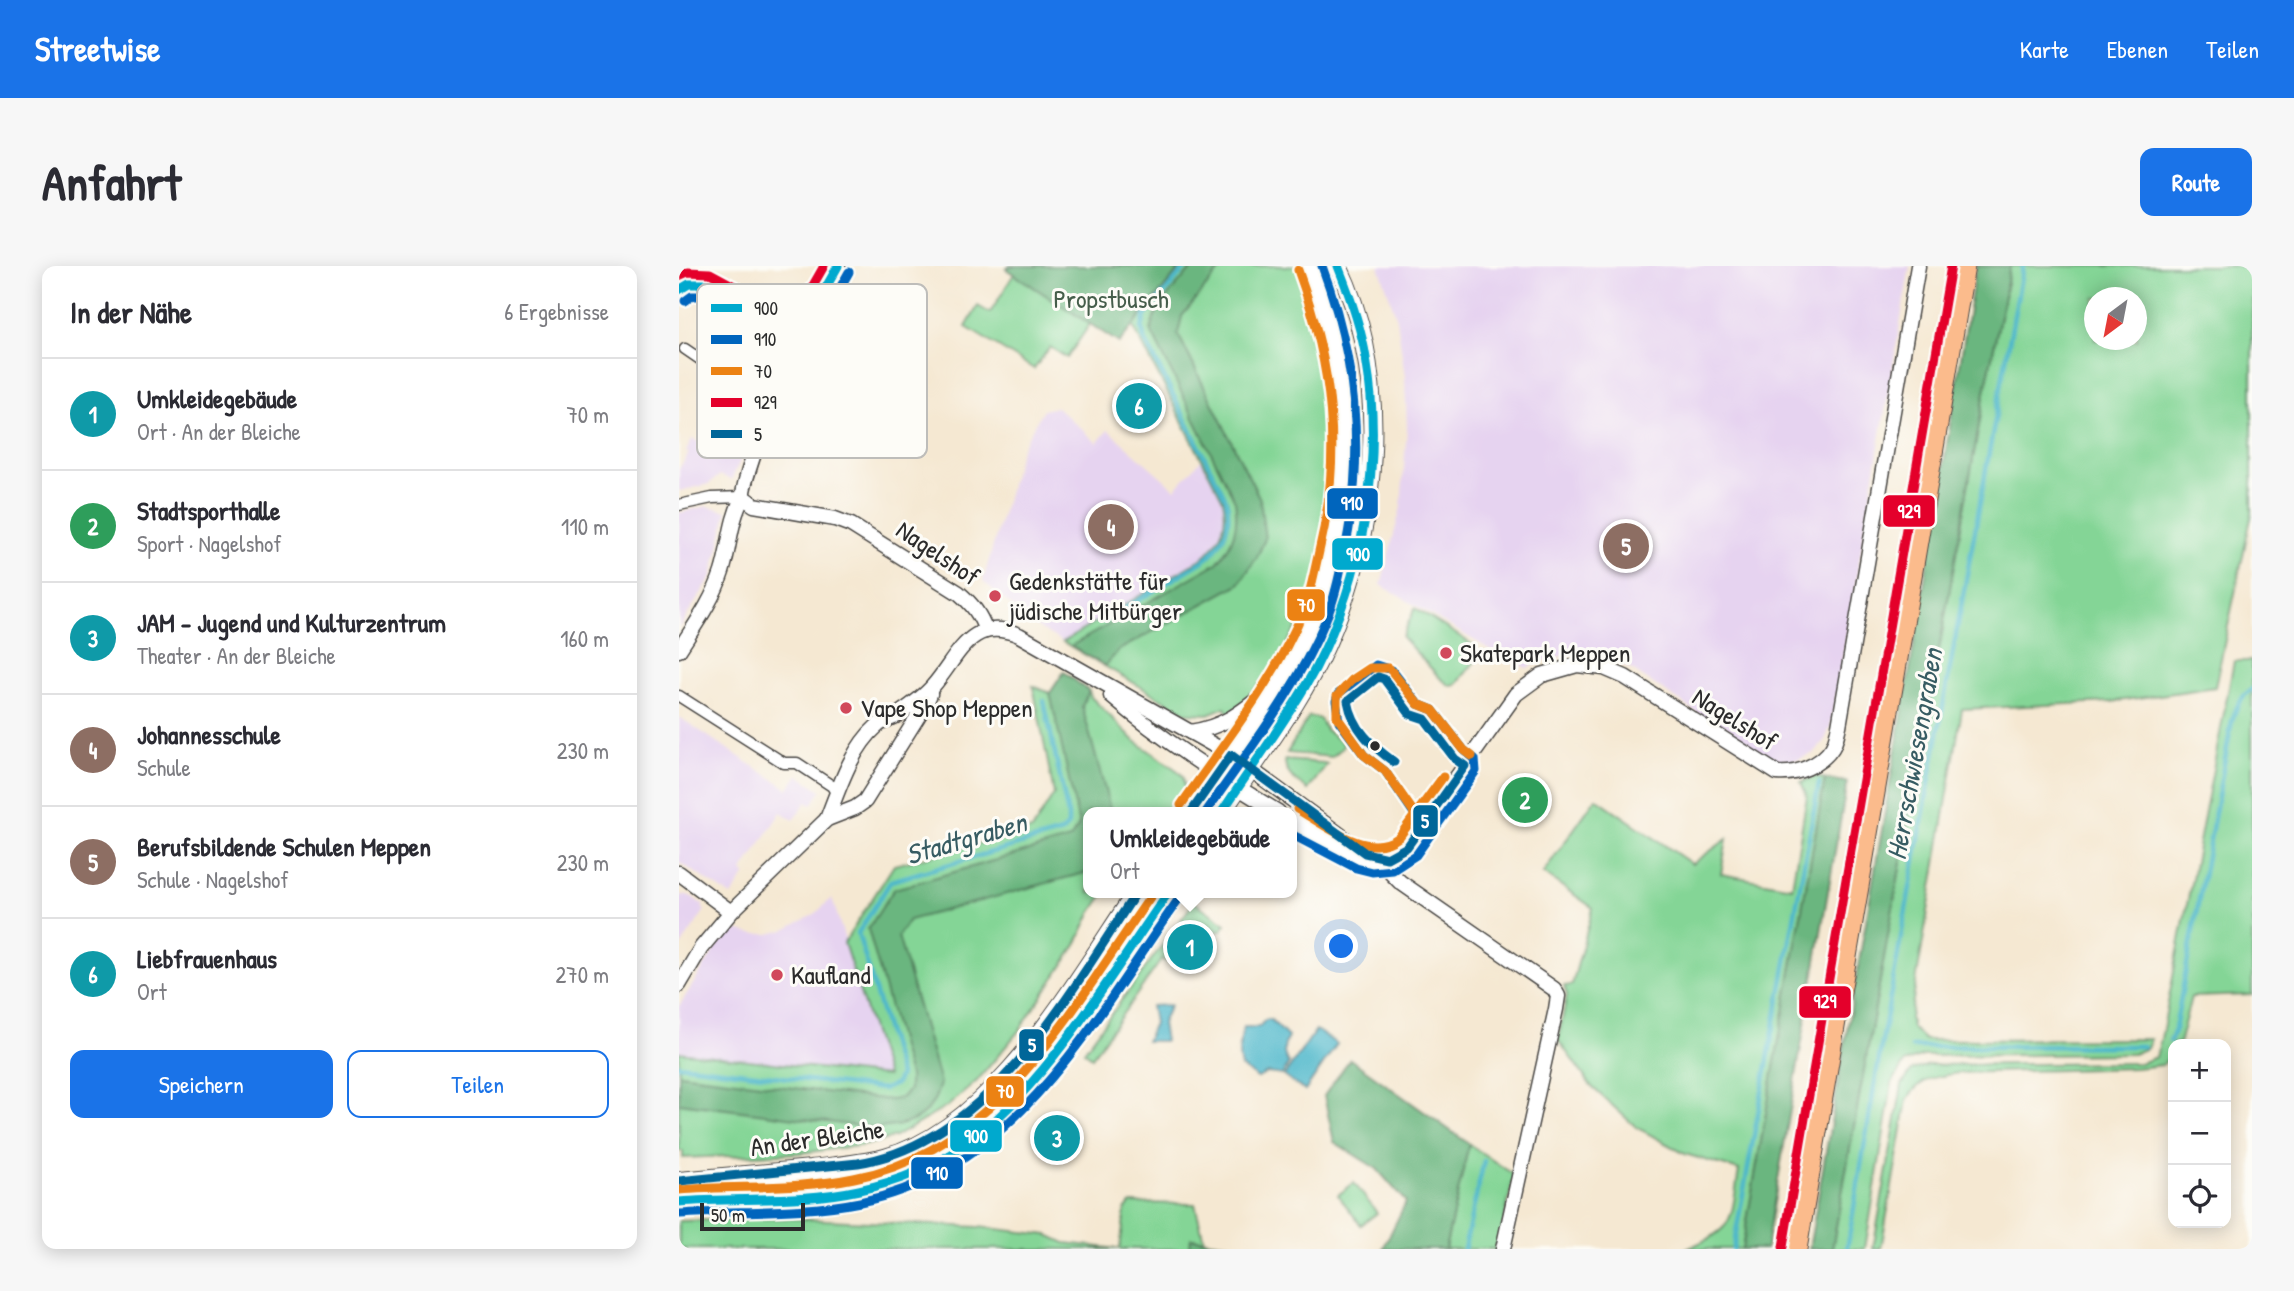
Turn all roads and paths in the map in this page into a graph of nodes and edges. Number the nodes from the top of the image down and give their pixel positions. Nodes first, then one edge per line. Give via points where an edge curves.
1 (838, 266) edge
2 (1309, 266) edge
3 (1338, 266) edge
4 (1918, 266) edge
5 (1947, 266) edge
6 (1963, 266) edge
7 (697, 284) edge
8 (828, 284) edge
9 (679, 290) edge
10 (685, 349) dead end
11 (697, 357) edge
12 (753, 458) edge
13 (743, 498) junction
14 (679, 505) edge
15 (986, 631) junction
16 (679, 650) edge
17 (1086, 674) junction
18 (1282, 680) junction
19 (933, 685) junction
20 (679, 696) edge
21 (1189, 732) junction
22 (1230, 755) junction
23 (1252, 769) junction
24 (1217, 774) junction
25 (1239, 788) junction
26 (837, 794) junction
27 (1194, 807) edge
28 (1226, 807) edge
29 (1270, 807) edge
30 (827, 819) junction
31 (1297, 823) edge
32 (1383, 860) junction
33 (679, 873) edge
34 (1133, 898) edge
35 (1164, 898) edge
36 (731, 912) junction
37 (679, 985) edge
38 (679, 1181) edge
39 (679, 1202) edge
40 (1503, 1249) edge
41 (1779, 1249) edge
42 (1795, 1249) edge

1 - 8 street
2 - 18 street via 1342,383 1343,491 1314,617
3 - 23 street via 1368,369 1369,491 1361,544 1326,646
4 - 32 street, Nagelshof via 1833,747 1802,770 1777,773 1625,677 1604,668 1577,665 1542,675 1516,694 1407,847
5 - 41 highway
6 - 42 highway
7 - 9 street
10 - 11 street
12 - 13 street
13 - 14 street
13 - 15 street, Nagelshof via 754,505 851,525 959,593 971,603
13 - 16 street via 735,513 722,572
15 - 17 street via 996,628 1019,635
15 - 19 street via 962,644
17 - 21 street
17 - 24 street via 1138,719
18 - 21 street via 1228,722
18 - 22 street
19 - 26 street via 868,735
19 - 30 street via 865,801
20 - 26 street via 783,763 797,763
21 - 22 street
22 - 23 street
22 - 24 street
23 - 25 street
23 - 32 street via 1365,853
24 - 25 street
24 - 27 street
25 - 28 street
25 - 29 street
26 - 30 street
30 - 36 street
31 - 32 street via 1355,854
32 - 40 street via 1400,882 1549,985 1557,996
33 - 36 street
34 - 38 street, An der Bleiche via 1006,1074 951,1124 915,1147 854,1164
35 - 39 street, An der Bleiche via 1049,1062 1012,1107 963,1147 931,1166 858,1190
36 - 37 street via 701,948

